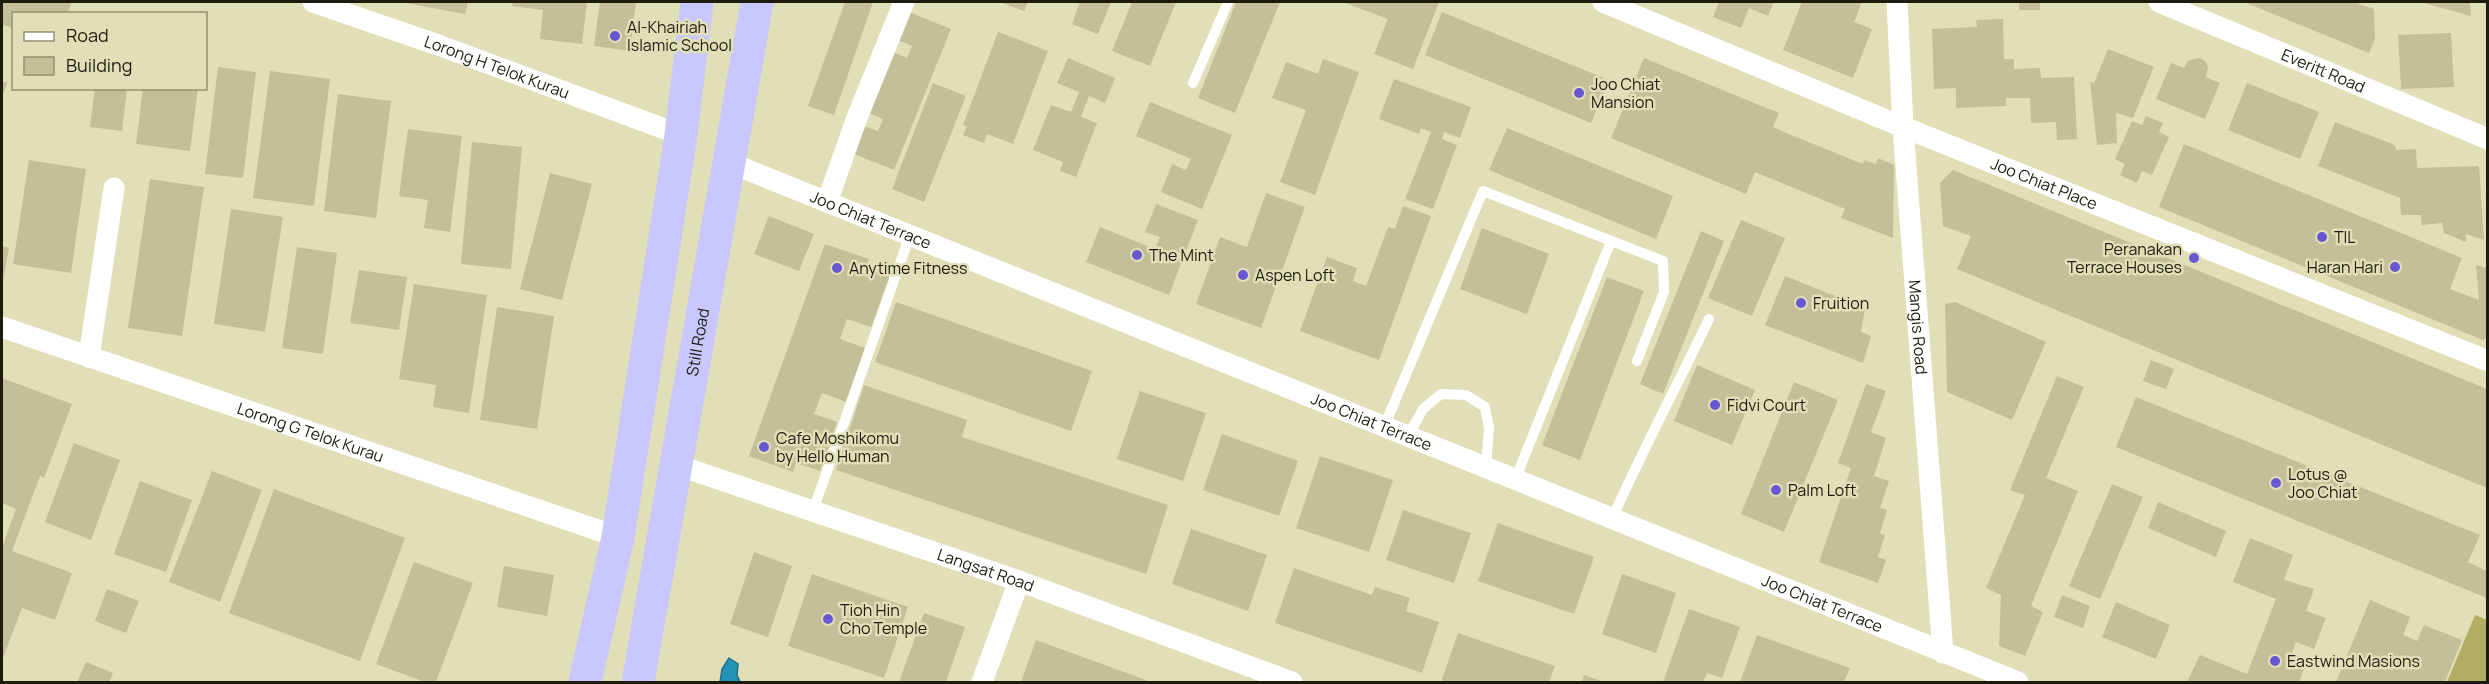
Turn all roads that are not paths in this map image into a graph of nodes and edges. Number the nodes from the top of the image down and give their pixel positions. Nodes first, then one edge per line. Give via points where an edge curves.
1 (313, 2) edge
2 (697, 2) edge
3 (757, 2) edge
4 (904, 2) edge
5 (1228, 2) edge
6 (1603, 2) edge
7 (1897, 2) edge
8 (2159, 2) edge
9 (1193, 83) dead end
10 (1904, 127) junction
11 (681, 135) junction
12 (2487, 139) edge
13 (728, 162) junction
14 (114, 188) dead end
15 (827, 202) junction
16 (909, 235) junction
17 (1611, 241) junction
18 (1709, 319) dead end
19 (2, 327) edge
20 (89, 357) junction
21 (1637, 361) dead end
22 (2487, 361) edge
23 (1384, 427) junction
24 (1407, 436) junction
25 (677, 465) junction
26 (1486, 468) junction
27 (1515, 480) junction
28 (813, 511) junction
29 (1612, 519) junction
30 (618, 537) junction
31 (1019, 581) junction
32 (1943, 653) junction
33 (585, 682) edge
34 (638, 682) edge
35 (982, 682) edge
36 (1286, 682) edge
37 (2018, 682) edge

1 - 11 street, Lorong H Telok Kurau
2 - 11 highway
3 - 13 highway, Still Road
4 - 15 street
5 - 9 lane
6 - 10 street, Joo Chiat Place
7 - 10 street, Mangis Road
8 - 12 street, Everitt Road
10 - 22 street, Joo Chiat Place
10 - 32 street, Mangis Road
11 - 30 highway
13 - 15 street, Joo Chiat Terrace
13 - 25 highway, Still Road
14 - 20 street
15 - 16 street, Joo Chiat Terrace
16 - 23 street, Joo Chiat Terrace
16 - 28 lane
17 - 21 lane via 1663,261 1664,292
17 - 23 lane via 1483,190
17 - 27 lane
18 - 29 lane
19 - 20 street, Lorong G Telok Kurau
20 - 30 street, Lorong G Telok Kurau
23 - 24 street, Joo Chiat Terrace
24 - 26 street, Joo Chiat Terrace
24 - 26 lane via 1423,409 1440,394 1466,395 1485,407 1489,428
25 - 28 street, Langsat Road
25 - 34 highway, Still Road
26 - 27 street, Joo Chiat Terrace
27 - 29 street, Joo Chiat Terrace
28 - 31 street, Langsat Road
29 - 32 street, Joo Chiat Terrace
30 - 33 highway
31 - 35 street
31 - 36 street, Langsat Road
32 - 37 street, Joo Chiat Terrace

